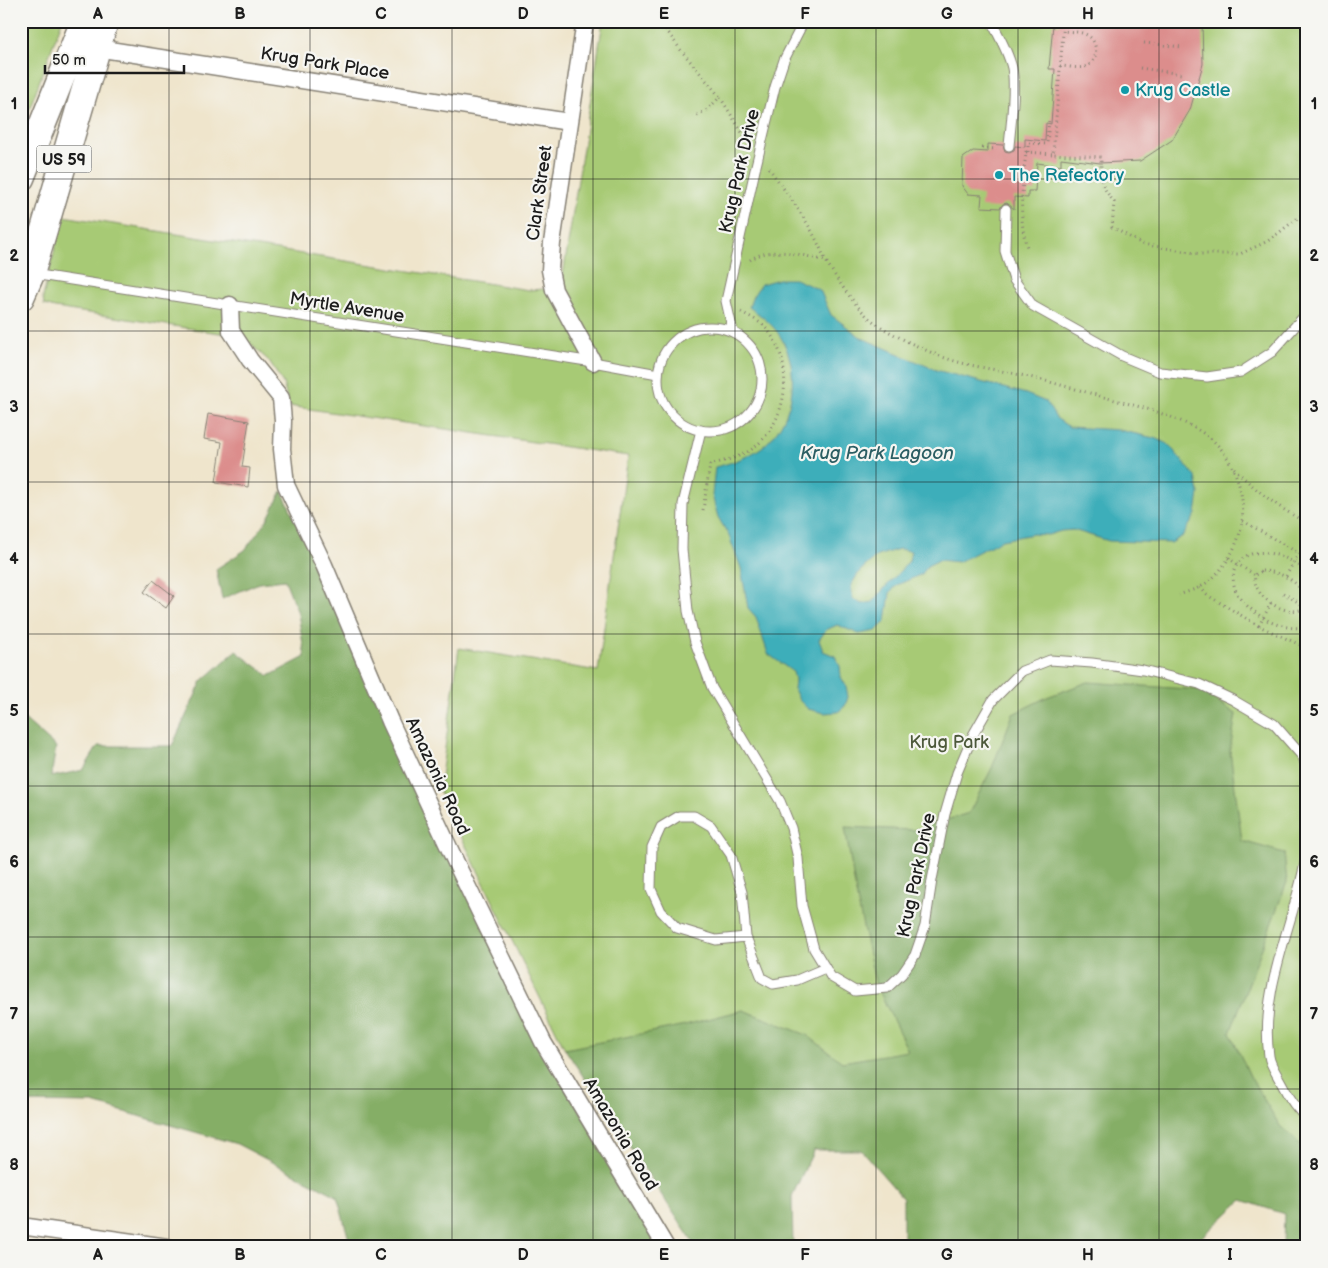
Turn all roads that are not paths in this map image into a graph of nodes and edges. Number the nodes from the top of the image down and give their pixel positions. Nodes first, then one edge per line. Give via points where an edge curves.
1 (105, 21) edge
2 (584, 21) edge
3 (804, 21) edge
4 (991, 21) edge
5 (85, 38) edge
6 (570, 122) junction
7 (1009, 146) dead end
8 (21, 178) edge
9 (1006, 209) dead end
10 (26, 285) edge
11 (230, 305) junction
12 (1307, 313) edge
13 (733, 332) junction
14 (593, 362) junction
15 (658, 374) junction
16 (701, 430) junction
17 (1307, 769) edge
18 (1307, 853) edge
19 (746, 937) junction
20 (825, 968) junction
21 (1307, 1118) edge
22 (21, 1226) edge
23 (167, 1247) edge
24 (666, 1247) edge

1 - 5 main road, US 59
2 - 6 street, Clark Street
3 - 13 lane, Krug Park Drive via 784,60 755,170 726,301
4 - 7 lane via 1012,68
5 - 6 street, Krug Park Place
5 - 8 main road, US 59
5 - 10 main road, US 59
6 - 14 street, Clark Street via 550,270 554,290
9 - 12 lane via 1005,251 1014,280 1033,306 1122,356 1160,372 1207,377 1242,372 1272,352
10 - 11 lane, Myrtle Avenue
11 - 14 lane, Myrtle Avenue
11 - 24 street, Amazonia Road via 231,331 281,398 286,485 390,721 543,1042
13 - 15 lane via 713,327 693,329 676,339 663,355
13 - 16 lane via 745,340 760,365 759,395 743,419 716,430
14 - 15 lane, Myrtle Avenue
15 - 16 lane via 659,393 668,410 683,423
16 - 20 lane, Krug Park Drive via 683,504 682,549 688,611 695,642 712,688 780,801 791,828 798,858 802,906 814,949
17 - 20 lane, Krug Park Drive via 1302,757 1274,724 1199,684 1143,670 1092,663 1050,660 1022,671 993,700 973,735 957,774 945,814 925,926 915,955 902,974 886,988 855,991 831,977
18 - 21 lane via 1272,987 1268,1032 1269,1058 1288,1096
19 - 19 lane via 742,892 731,855 711,826 694,816 679,816 661,826 652,847 651,889 661,911 677,928 708,938
19 - 20 lane via 762,978 773,984 797,980
22 - 23 street

